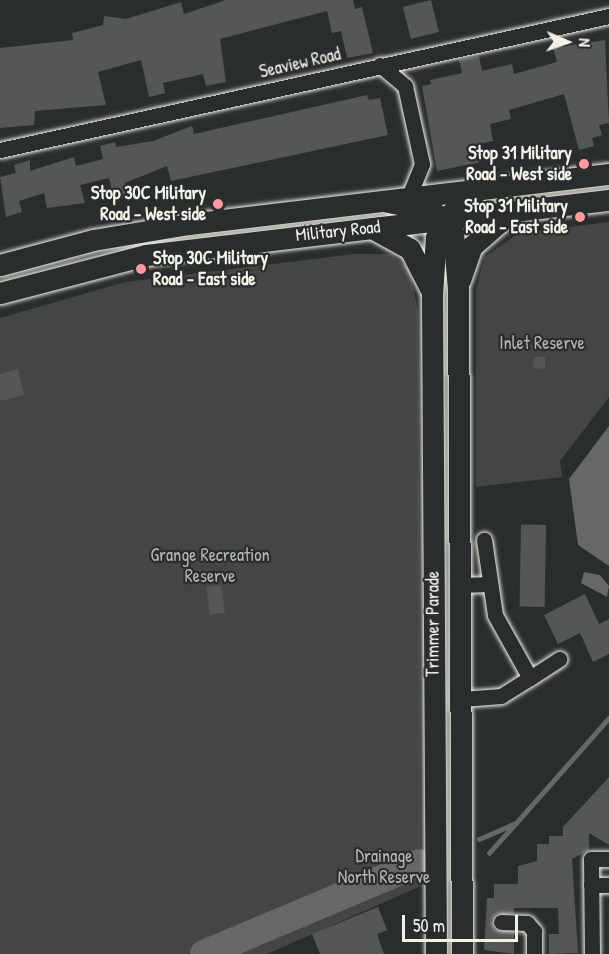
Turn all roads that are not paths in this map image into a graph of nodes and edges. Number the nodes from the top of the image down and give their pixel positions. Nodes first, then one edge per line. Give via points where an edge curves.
1 (609, 16) edge
2 (380, 65) junction
3 (0, 150) edge
4 (609, 174) edge
5 (478, 190) junction
6 (409, 197) junction
7 (609, 200) edge
8 (383, 201) junction
9 (511, 212) junction
10 (444, 219) junction
11 (372, 228) junction
12 (0, 265) edge
13 (458, 289) junction
14 (0, 293) edge
15 (432, 294) junction
16 (484, 540) dead end
17 (490, 584) junction
18 (460, 585) junction
19 (559, 659) dead end
20 (530, 678) junction
21 (460, 699) junction
22 (609, 859) edge
23 (591, 885) junction
24 (609, 885) edge
25 (501, 922) dead end
26 (436, 954) edge
27 (462, 954) edge
28 (534, 954) edge
29 (592, 954) edge

1 - 2 street, Seaview Road
2 - 3 street, Seaview Road
2 - 6 street via 405,86 422,164
4 - 5 main road, Military Road
5 - 6 main road, Military Road
5 - 10 main road
6 - 8 main road, Military Road
7 - 9 main road, Military Road
8 - 10 main road via 433,211
8 - 12 main road, Military Road via 145,231
9 - 10 main road, Military Road
9 - 13 main road, Trimmer Parade via 472,246
10 - 11 main road, Military Road
10 - 13 main road, Trimmer Parade via 453,232
10 - 15 main road, Trimmer Parade via 436,237
11 - 14 main road, Military Road via 146,255
11 - 15 main road, Trimmer Parade via 410,249
13 - 18 main road, Trimmer Parade
15 - 26 main road, Trimmer Parade
16 - 17 street
17 - 18 street, Trimmer Parade
17 - 20 street via 495,615
18 - 21 main road, Trimmer Parade
19 - 20 street
20 - 21 street via 501,696
21 - 27 main road, Trimmer Parade
22 - 23 street via 591,859
23 - 24 street
23 - 29 street
25 - 28 street via 527,923 534,931

